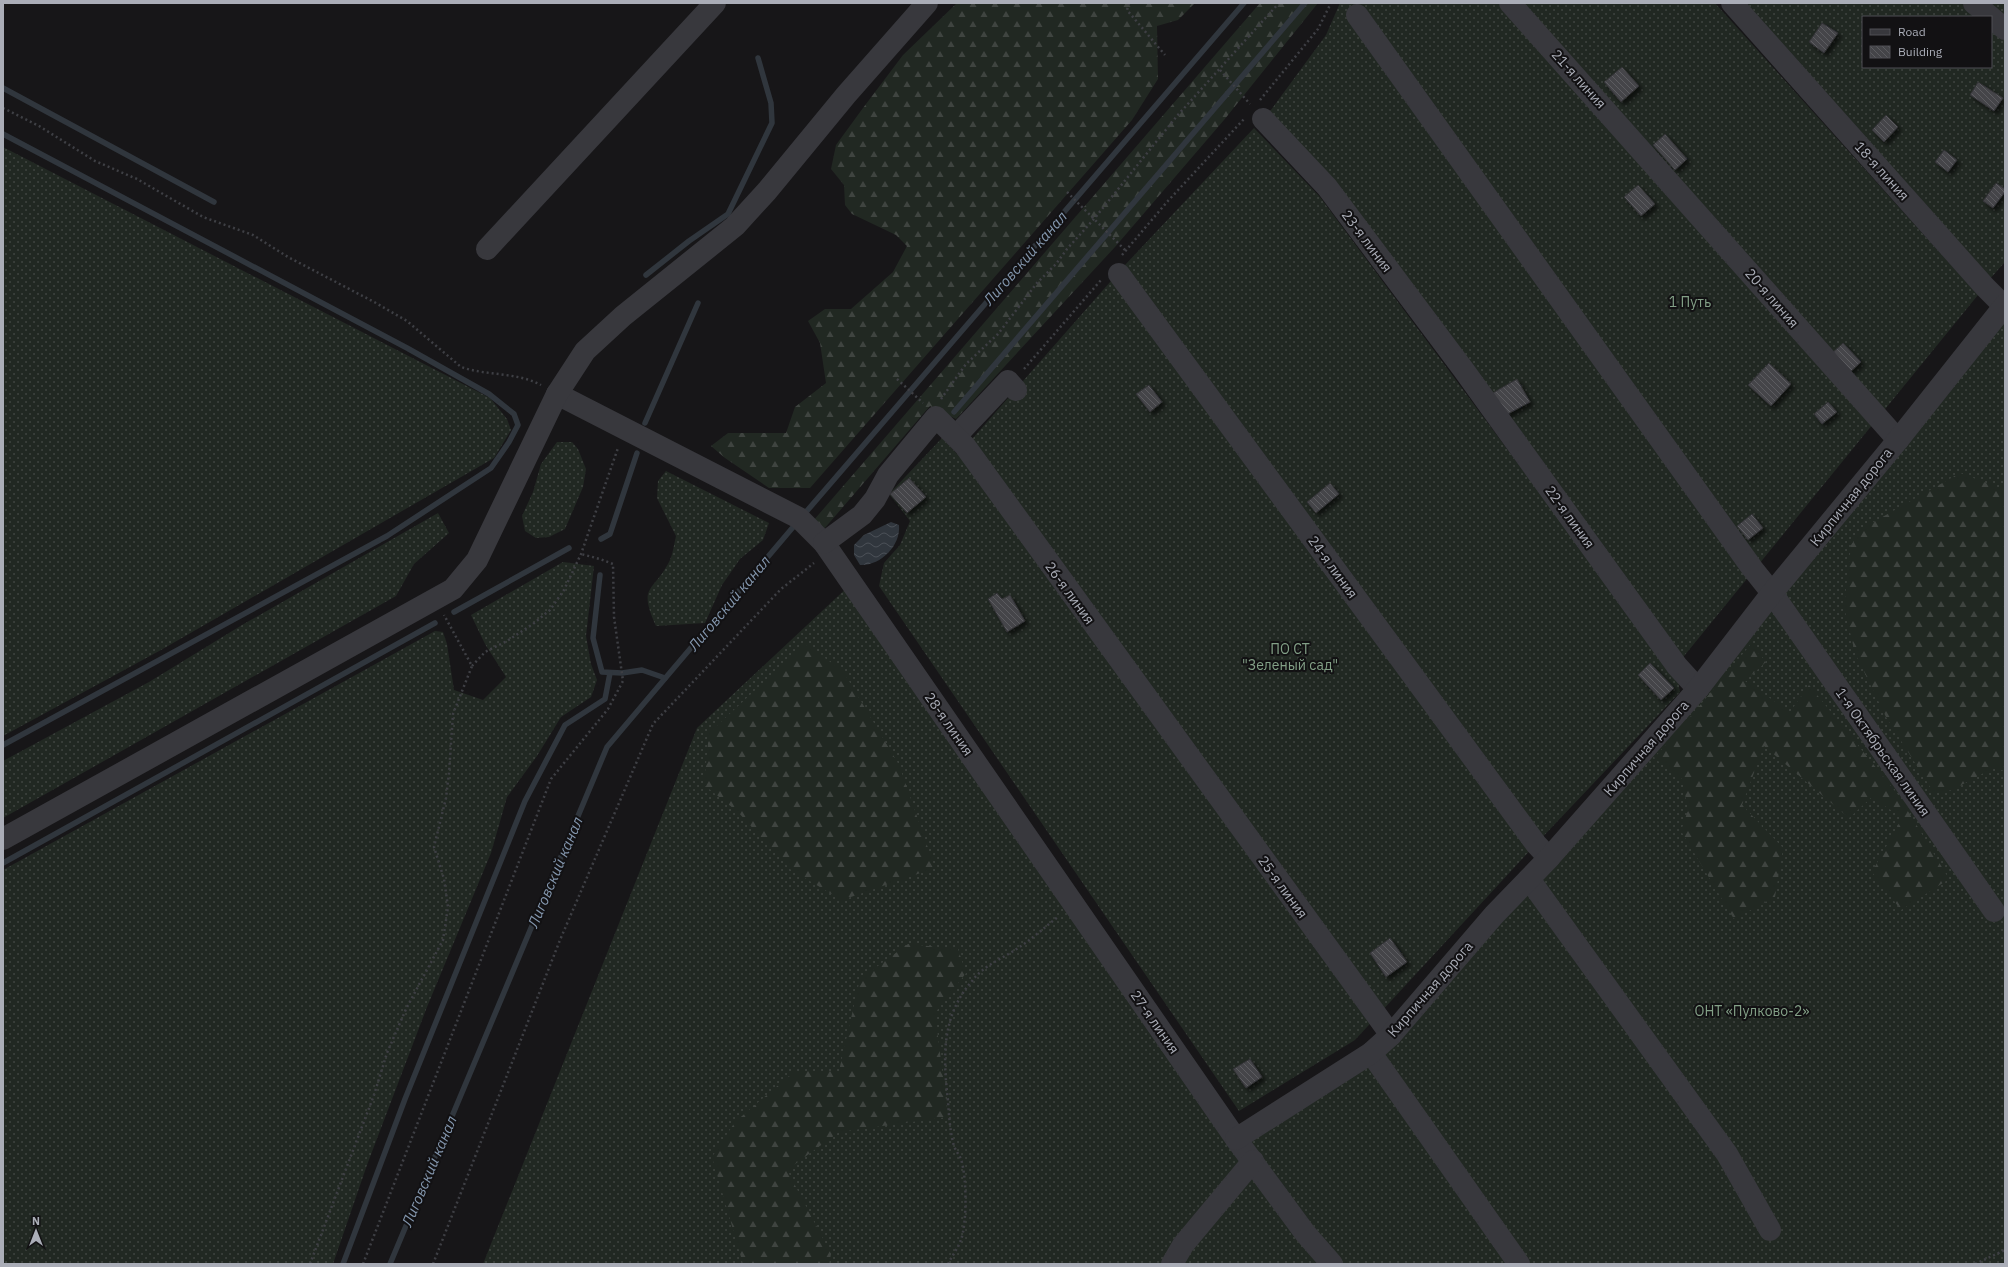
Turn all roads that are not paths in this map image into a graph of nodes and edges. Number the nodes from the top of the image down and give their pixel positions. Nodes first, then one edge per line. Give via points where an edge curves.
1 (927, 3) edge
2 (1510, 3) edge
3 (1732, 3) edge
4 (1974, 3) edge
5 (710, 5) edge
6 (1357, 15) dead end
7 (1990, 16) edge
8 (1992, 18) edge
9 (2005, 29) edge
10 (1257, 112) road end
11 (1647, 156) joint
12 (487, 249) dead end
13 (1114, 270) road end
14 (2005, 306) edge
15 (1463, 368) joint
16 (1012, 385) road end
17 (557, 394) junction
18 (1898, 440) junction
19 (960, 441) junction
20 (824, 544) junction
21 (1772, 593) junction
22 (1698, 689) junction
23 (1176, 739) joint
24 (3, 839) edge
25 (1549, 858) junction
26 (1529, 879) junction
27 (1074, 905) joint
28 (1994, 911) dead end
29 (1391, 1035) junction
30 (1371, 1053) junction
31 (1236, 1139) junction
32 (1253, 1161) junction
33 (1770, 1230) dead end
34 (1172, 1264) edge
35 (1332, 1264) edge
36 (1519, 1264) edge

1 - 17 street via 748,213 730,231 623,316 585,351
2 - 11 street, 21-я линия
3 - 14 street, 18-я линия via 1985,287
4 - 7 street
5 - 12 street
6 - 21 street, 1-я Октябрьская линия via 1747,562
8 - 9 street
10 - 15 street, 23-я линия via 1326,187
11 - 18 street, 20-я линия
13 - 25 street, 24-я линия via 1536,844
14 - 18 street, Кирпичная дорога
15 - 22 street, 22-я линия via 1677,666
16 - 19 street
17 - 20 street, 28-я линия via 800,518
17 - 24 street via 477,560 453,589
18 - 21 street, Кирпичная дорога
19 - 20 street, 26-я линия via 929,410 862,515
19 - 23 street, 26-я линия
20 - 27 street, 28-я линия
21 - 22 street, Кирпичная дорога
21 - 28 street, 1-я Октябрьская линия
22 - 25 street, Кирпичная дорога
23 - 29 street, 25-я линия
25 - 26 street, Кирпичная дорога
26 - 29 street, Кирпичная дорога via 1494,915
26 - 33 street via 1727,1154
27 - 31 street, 27-я линия
29 - 30 street, Кирпичная дорога
30 - 31 street, Кирпичная дорога
30 - 36 street
31 - 32 street, 27-я линия
32 - 34 street via 1182,1245
32 - 35 street, 27-я линия via 1305,1233

